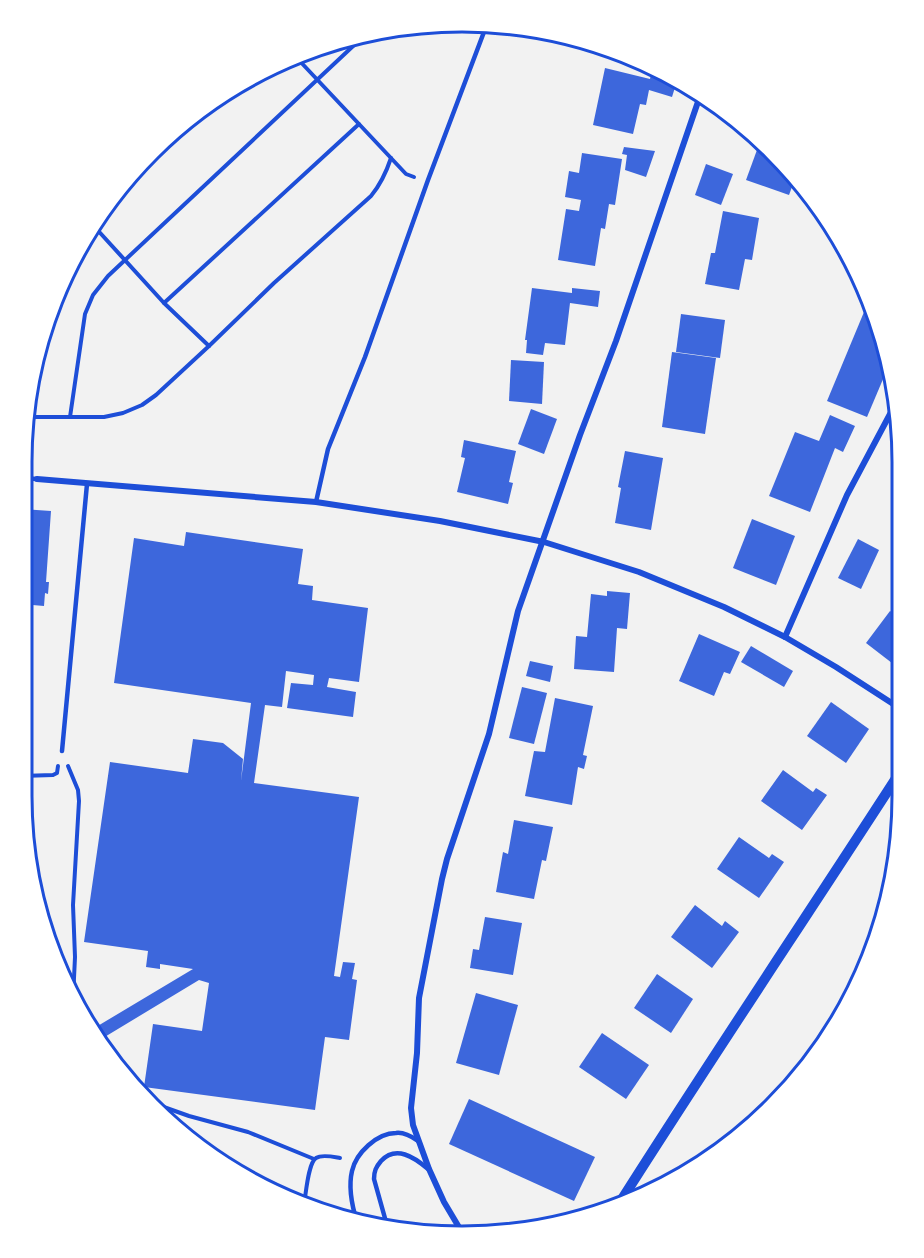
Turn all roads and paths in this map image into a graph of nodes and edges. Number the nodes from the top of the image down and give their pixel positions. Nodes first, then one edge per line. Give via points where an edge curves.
1 (484, 32) edge
2 (354, 45) edge
3 (301, 62) edge
4 (318, 80) junction
5 (698, 102) edge
6 (359, 124) junction
7 (390, 158) junction
8 (428, 180) junction
9 (99, 232) edge
10 (124, 261) junction
11 (164, 303) junction
12 (209, 346) junction
13 (890, 414) edge
14 (34, 417) edge
15 (70, 417) junction
16 (32, 479) edge
17 (37, 479) joint
18 (87, 484) junction
19 (315, 502) junction
20 (544, 542) junction
21 (785, 637) junction
22 (892, 703) edge
23 (62, 751) junction
24 (32, 776) edge
25 (892, 784) edge
26 (74, 981) edge
27 (166, 1108) edge
28 (418, 1141) junction
29 (314, 1159) junction
30 (356, 1159) junction
31 (429, 1170) junction
32 (625, 1195) edge
33 (305, 1197) edge
34 (355, 1213) edge
35 (385, 1219) edge
36 (458, 1226) edge

1 - 8 lane
2 - 4 path
3 - 4 path
4 - 6 path
4 - 10 path
5 - 20 street
6 - 7 path
6 - 11 path
7 - 8 path via 406,174
7 - 12 path via 380,186 371,196
8 - 19 lane via 328,449
9 - 10 path
10 - 11 path
10 - 15 path via 93,295 85,314
11 - 12 path
12 - 15 path via 142,405 104,417
13 - 21 street via 847,495
14 - 15 path
16 - 17 lane
17 - 18 street
18 - 19 street
18 - 23 lane
19 - 20 street
20 - 21 street via 648,575
20 - 28 street via 518,611 489,734 442,879 419,998 411,1108
21 - 22 street
23 - 24 path via 57,773
23 - 26 path via 79,801 73,905
25 - 32 street
27 - 29 path via 248,1132
28 - 30 lane via 410,1135 391,1133 373,1142
28 - 31 street
29 - 30 path
29 - 33 path
30 - 34 lane via 350,1192
31 - 35 lane via 401,1153 389,1155 377,1165 374,1179
31 - 36 street

